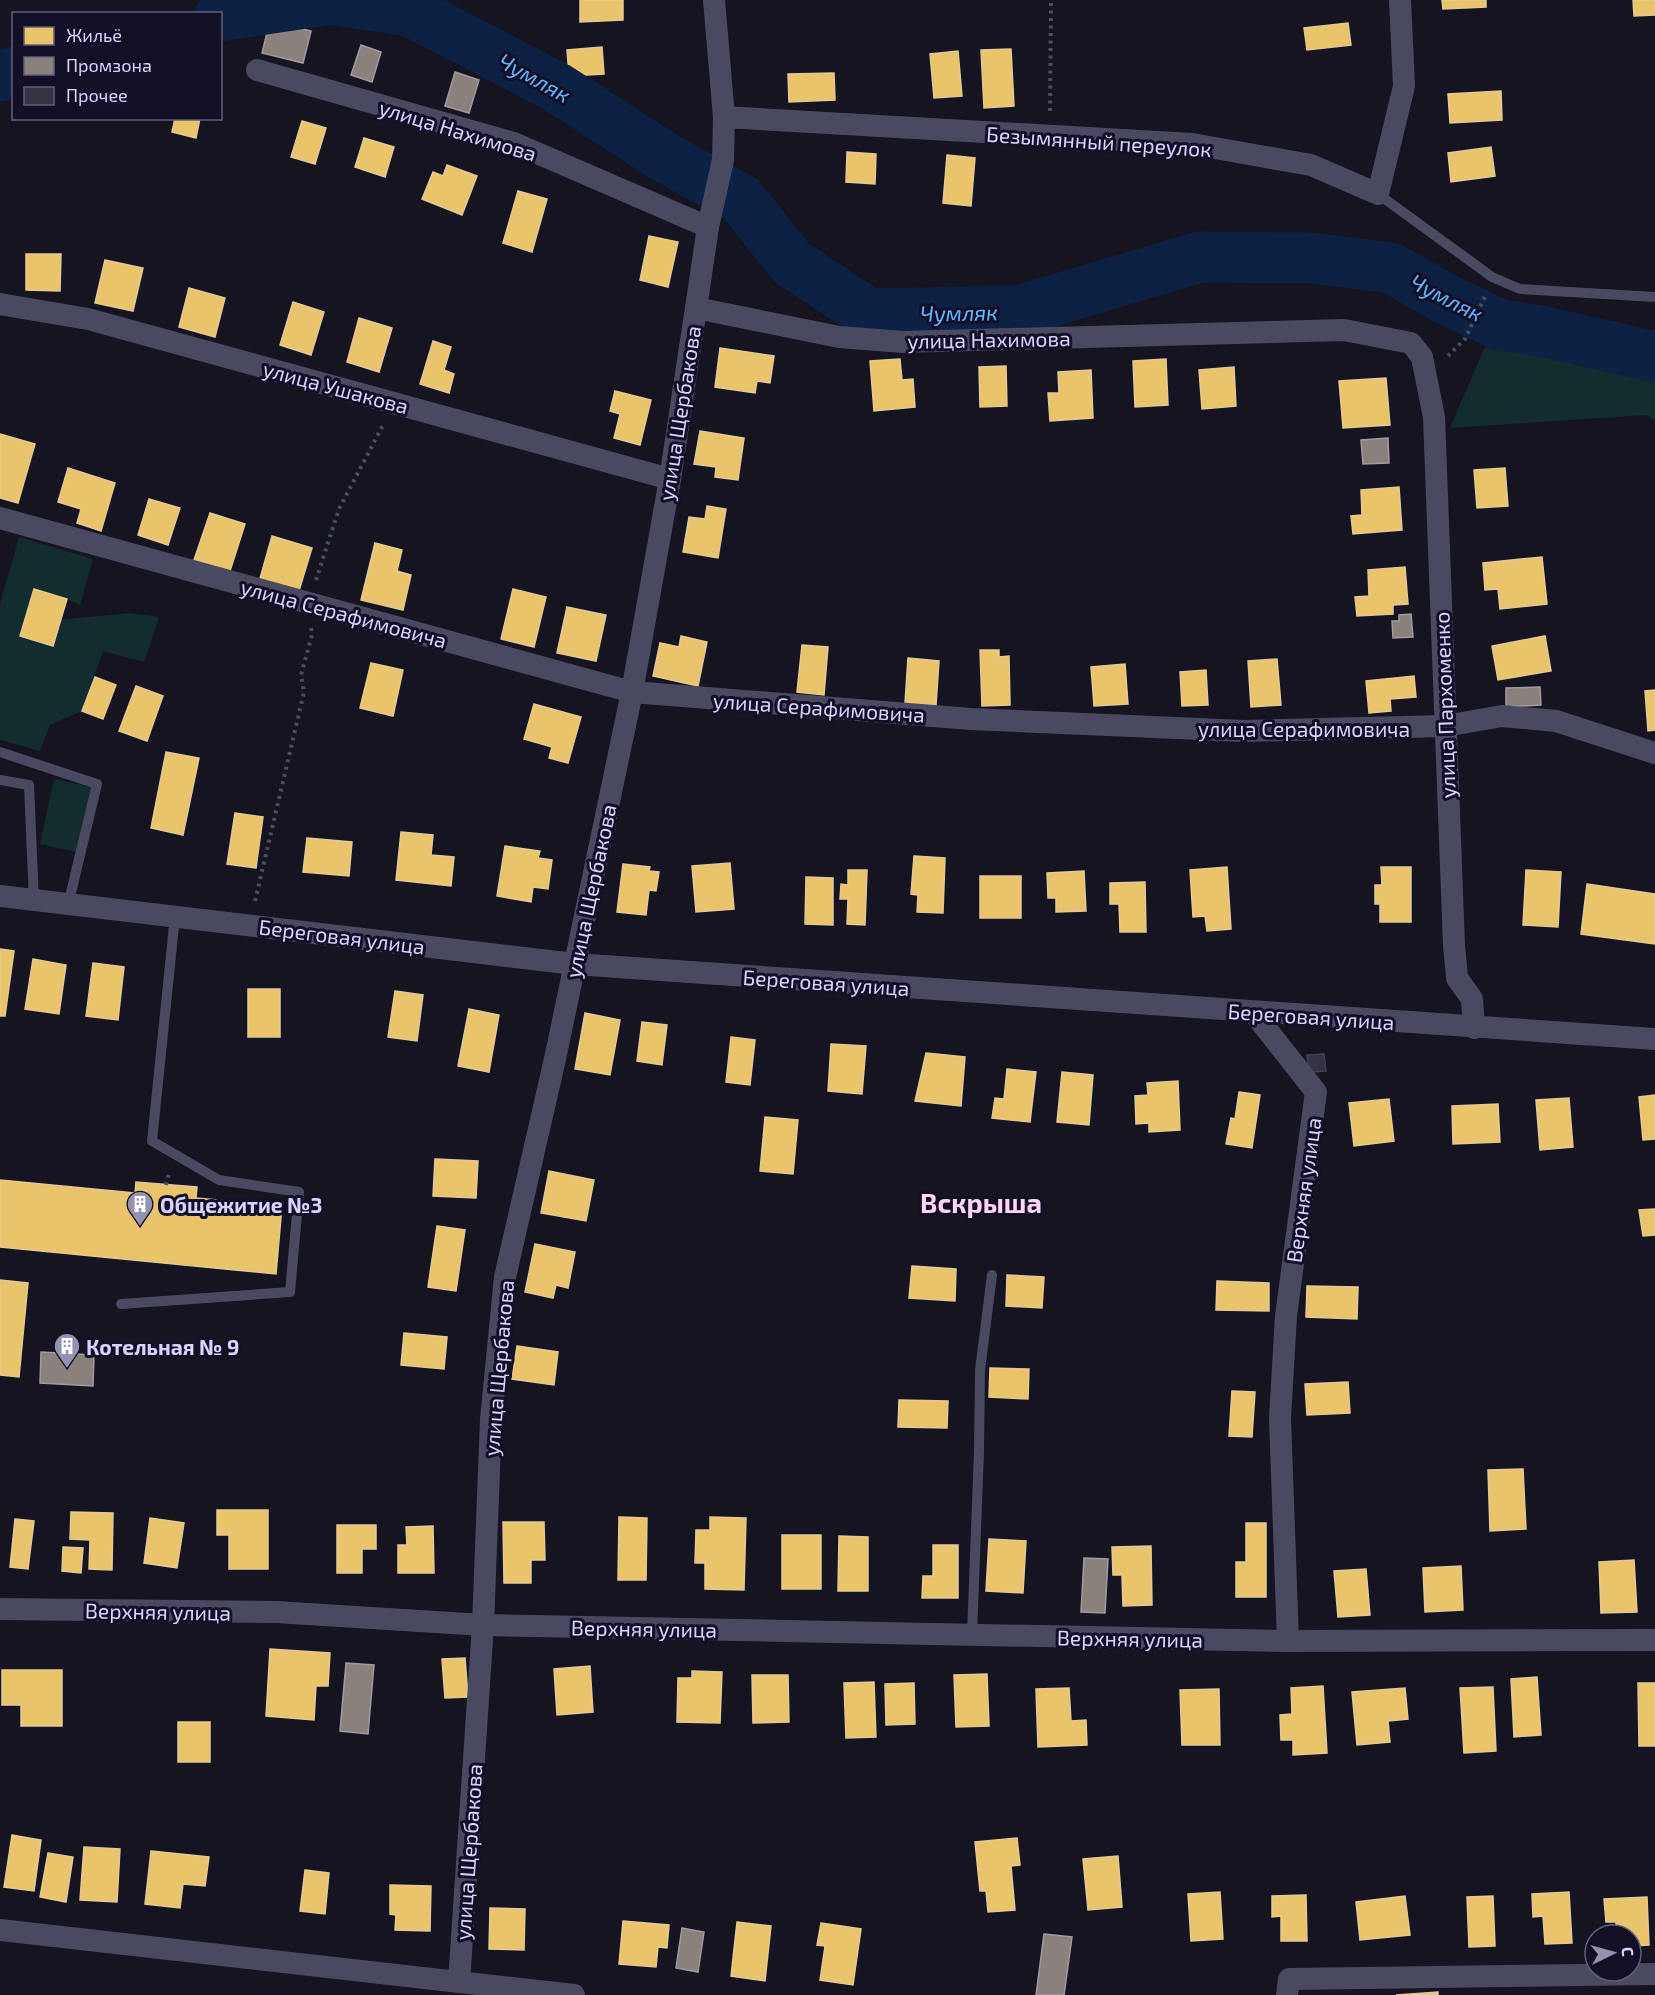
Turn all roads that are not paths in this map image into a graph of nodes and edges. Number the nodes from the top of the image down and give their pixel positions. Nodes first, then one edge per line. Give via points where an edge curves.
1 (714, 0) edge
2 (1400, 0) edge
3 (257, 70) dead end
4 (724, 117) junction
5 (1378, 194) junction
6 (708, 226) junction
7 (1655, 297) edge
8 (0, 304) edge
9 (696, 308) junction
10 (1426, 377) joint
11 (670, 479) junction
12 (0, 518) edge
13 (632, 692) junction
14 (1445, 726) junction
15 (0, 752) edge
16 (1655, 753) edge
17 (0, 780) edge
18 (0, 896) edge
19 (34, 901) junction
20 (68, 905) junction
21 (175, 916) junction
22 (575, 964) junction
23 (1253, 1012) junction
24 (1474, 1028) junction
25 (1655, 1039) edge
26 (992, 1275) dead end
27 (122, 1304) dead end
28 (0, 1609) edge
29 (483, 1624) junction
30 (972, 1635) junction
31 (1655, 1640) edge
32 (1288, 1641) junction
33 (0, 1930) edge
34 (1655, 1974) edge
35 (459, 1982) junction
36 (574, 1995) edge
37 (1287, 1995) edge

1 - 4 street
2 - 5 street via 1404,86
3 - 6 street, улица Нахимова via 514,143
4 - 5 street, Безымянный переулок via 1192,144 1311,165
4 - 6 street via 723,160
5 - 7 lane via 1492,277 1520,289
6 - 9 street
8 - 11 street, улица Ушакова via 88,319
9 - 10 street, улица Нахимова via 839,337 903,342 1344,330 1411,343 1422,357
9 - 11 street, улица Щербакова
10 - 14 street, улица Пархоменко via 1434,417
11 - 13 street, улица Щербакова
12 - 13 street, улица Серафимовича
13 - 14 street, улица Серафимовича via 971,719 1233,731
13 - 22 street, улица Щербакова
14 - 16 street, улица Серафимовича via 1502,716 1556,721
14 - 24 street, улица Пархоменко via 1457,978 1472,999
15 - 20 lane via 98,784
17 - 19 lane via 29,785
18 - 19 street, Береговая улица
19 - 20 street, Береговая улица
20 - 21 street, Береговая улица
21 - 22 street, Береговая улица
21 - 27 lane via 152,1141 219,1180 299,1192 290,1292
22 - 23 street, Береговая улица
22 - 29 street, улица Щербакова via 505,1277 491,1419
23 - 24 street, Береговая улица
23 - 32 street, Верхняя улица via 1316,1092 1286,1316 1280,1418
24 - 25 street, Береговая улица
26 - 30 lane via 980,1370
28 - 29 street, Верхняя улица via 276,1612
29 - 30 street, Верхняя улица
29 - 35 street, улица Щербакова
30 - 32 street, Верхняя улица
31 - 32 street, Верхняя улица
33 - 35 street
34 - 37 street via 1289,1979
35 - 36 street

